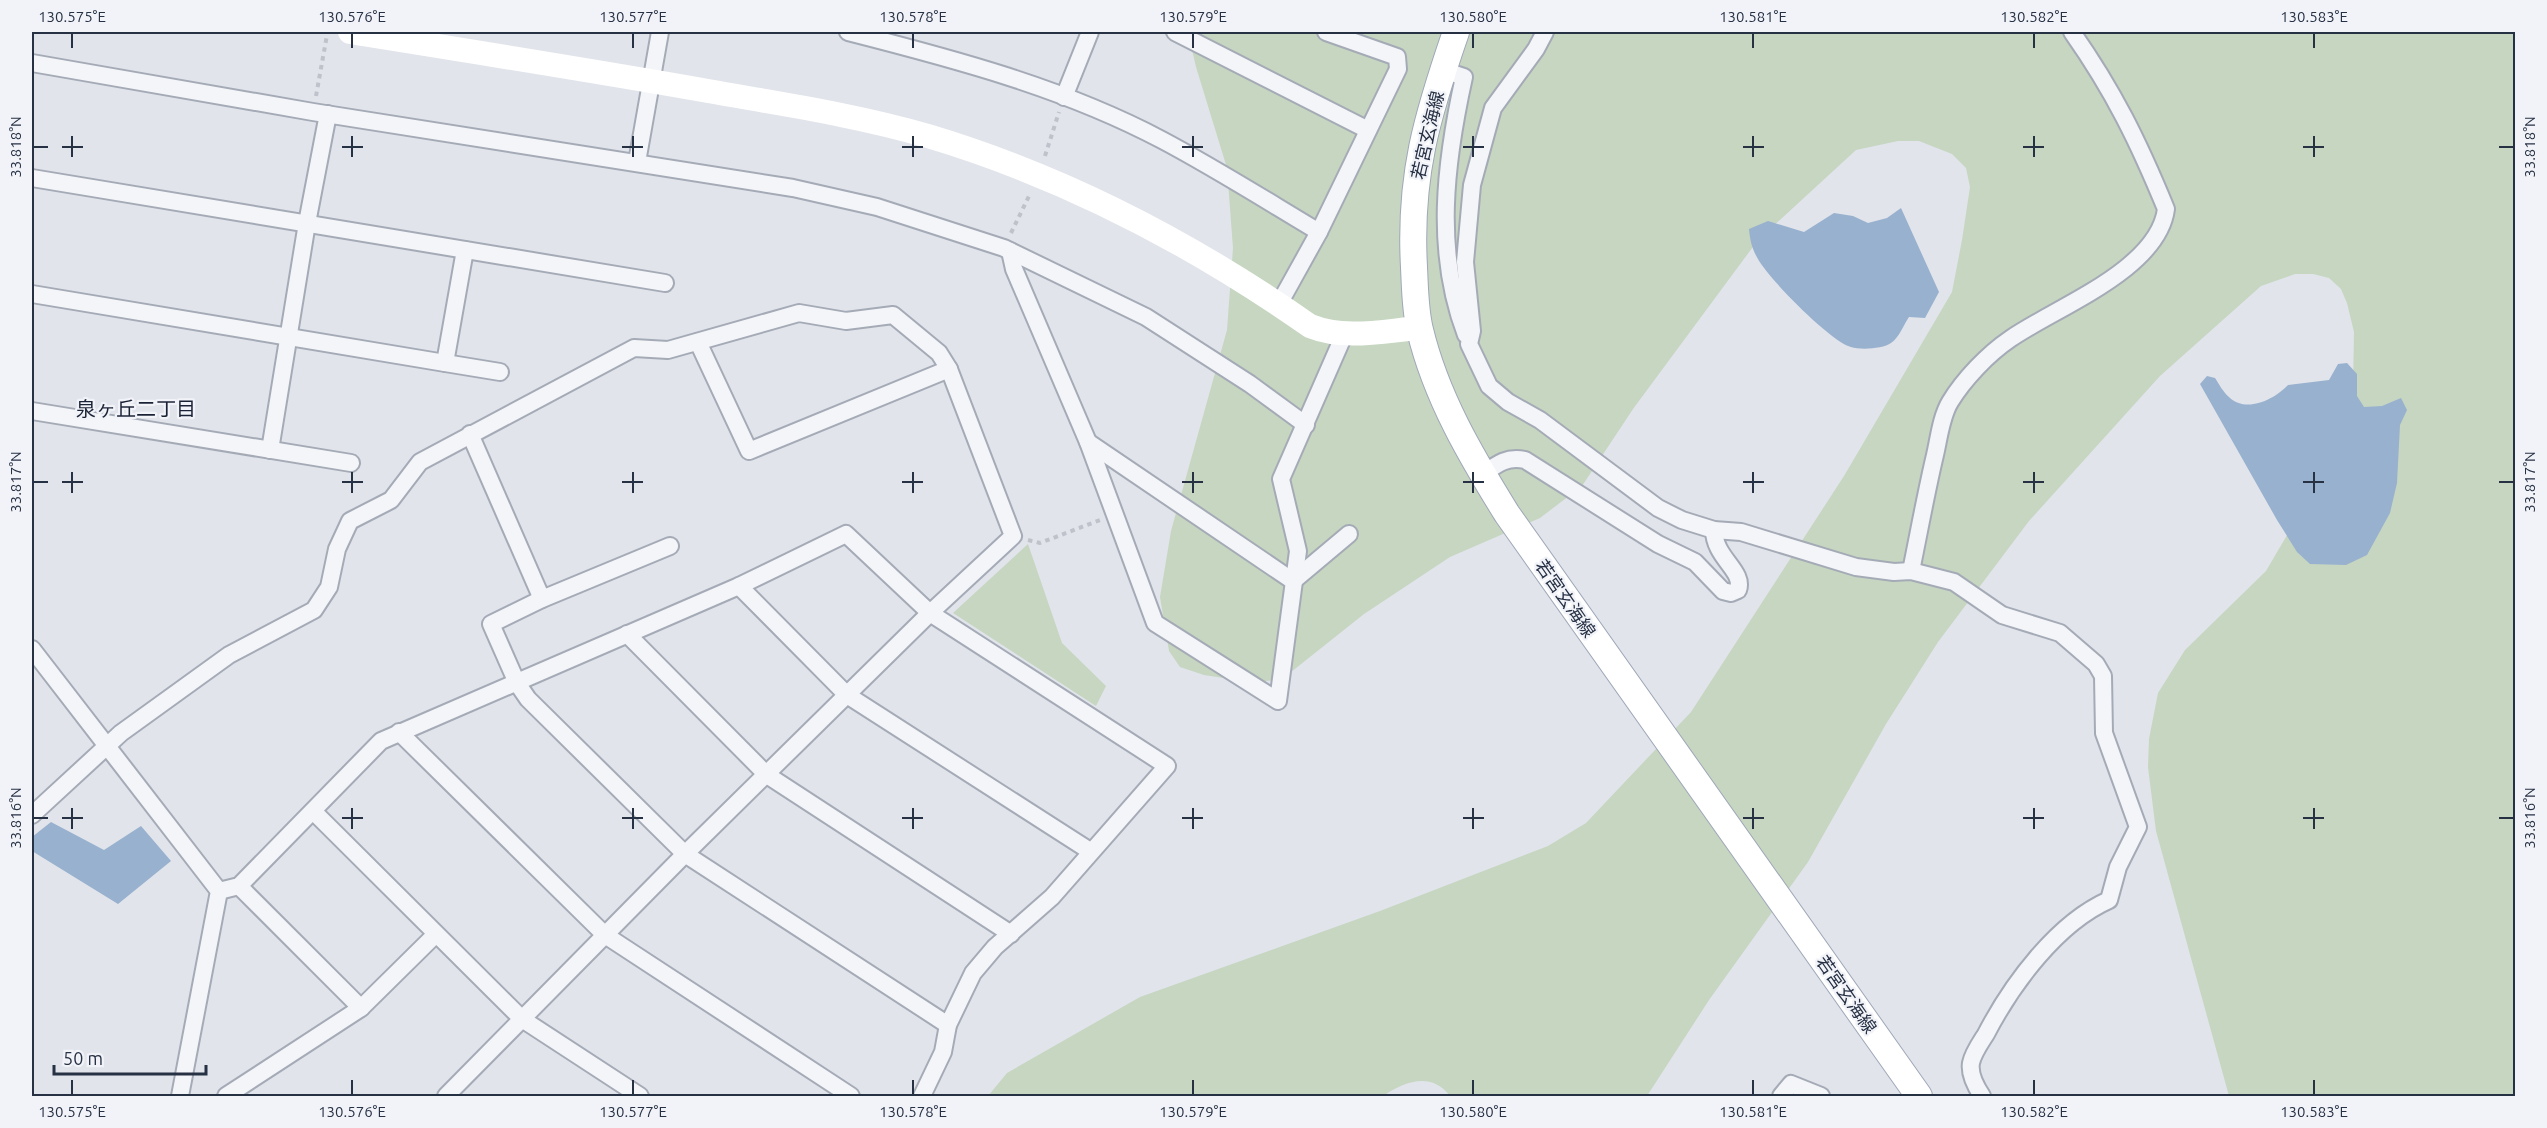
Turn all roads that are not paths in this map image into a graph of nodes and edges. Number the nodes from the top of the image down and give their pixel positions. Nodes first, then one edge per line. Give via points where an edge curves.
1 (350, 32) edge
2 (660, 32) edge
3 (848, 32) edge
4 (1090, 32) edge
5 (1175, 32) edge
6 (1326, 32) edge
7 (1456, 32) edge
8 (1545, 32) edge
9 (2072, 32) edge
10 (32, 63) edge
11 (1443, 70) junction
12 (651, 81) junction
13 (1064, 97) junction
14 (320, 113) junction
15 (1368, 130) junction
16 (637, 162) junction
17 (32, 178) edge
18 (307, 223) junction
19 (1319, 232) junction
20 (465, 250) junction
21 (1007, 250) junction
22 (665, 283) dead end
23 (32, 294) edge
24 (1279, 304) junction
25 (1419, 328) junction
26 (1344, 335) junction
27 (288, 337) junction
28 (698, 342) junction
29 (1469, 344) junction
30 (445, 363) junction
31 (949, 369) junction
32 (500, 372) dead end
33 (32, 411) edge
34 (1306, 425) junction
35 (470, 434) junction
36 (1088, 442) junction
37 (270, 450) junction
38 (351, 463) dead end
39 (1482, 475) junction
40 (1714, 530) junction
41 (1349, 534) dead end
42 (670, 546) dead end
43 (1911, 571) junction
44 (1293, 581) junction
45 (739, 586) junction
46 (542, 599) junction
47 (930, 613) junction
48 (627, 634) junction
49 (32, 649) edge
50 (517, 683) junction
51 (847, 694) junction
52 (399, 732) junction
53 (107, 748) junction
54 (767, 776) junction
55 (313, 811) junction
56 (32, 815) edge
57 (1090, 851) junction
58 (685, 854) junction
59 (239, 886) junction
60 (219, 891) junction
61 (1011, 934) junction
62 (435, 935) junction
63 (605, 935) junction
64 (361, 1008) junction
65 (522, 1020) junction
66 (948, 1024) junction
67 (180, 1096) edge
68 (226, 1096) edge
69 (446, 1096) edge
70 (640, 1096) edge
71 (851, 1096) edge
72 (922, 1096) edge
73 (1781, 1096) edge
74 (1821, 1096) edge
75 (1919, 1096) edge
76 (1982, 1096) edge

1 - 12 street
2 - 12 street
3 - 13 street via 949,59
4 - 13 street
5 - 15 street
6 - 15 street via 1397,57 1398,69
7 - 11 main road, 若宮玄海線
8 - 29 street via 1493,108 1477,165 1465,262 1472,331
9 - 43 street via 2126,116 2166,209 2164,224 2134,262 2009,340 1949,404
10 - 14 street
11 - 25 main road, 若宮玄海線 via 1424,132 1415,186 1412,238
11 - 29 street via 1464,77 1452,129 1445,196 1449,274 1455,307
12 - 16 street
12 - 24 street via 819,111 954,145 1114,208
13 - 19 street via 1161,139
14 - 16 street
14 - 18 street
15 - 19 street
16 - 21 street via 793,188 878,207
17 - 18 street
18 - 20 street
18 - 27 street
19 - 24 street
20 - 22 street
20 - 30 street
21 - 34 street via 1146,317
21 - 36 street
23 - 27 street
24 - 26 street via 1310,326
25 - 26 street
25 - 39 main road, 若宮玄海線 via 1438,389
26 - 34 street
27 - 30 street
27 - 37 street
28 - 31 street via 799,313 846,321 893,315 939,352
28 - 31 street via 749,451
28 - 35 street via 668,350 634,348
29 - 40 street via 1489,386 1508,402 1540,420 1658,508
30 - 32 street
31 - 47 street via 1013,536
33 - 37 street
34 - 44 street via 1281,479 1298,551
35 - 46 street
35 - 53 street via 420,462 391,500 350,521 337,549 329,588 314,610 229,655 121,733
36 - 44 street
36 - 44 street via 1155,623 1278,701
37 - 38 street
39 - 40 street via 1513,457 1525,460 1658,544 1695,562 1722,591 1731,593 1738,590 1741,582 1720,556
39 - 75 main road, 若宮玄海線
40 - 43 street via 1741,532 1856,567
41 - 44 street
42 - 46 street
43 - 76 street via 1954,582 2002,615 2060,633 2096,664 2103,676 2104,734 2138,828 2118,867 2109,900 2073,922 2002,1003 1971,1063 1974,1084
45 - 47 street via 846,534
45 - 48 street
45 - 51 street
46 - 50 street via 491,624
47 - 51 street
47 - 57 street via 1167,766
48 - 50 street
48 - 54 street
49 - 53 street
50 - 52 street
50 - 58 street via 528,699
51 - 54 street
51 - 57 street
52 - 55 street via 381,741
52 - 63 street
53 - 56 street
53 - 60 street
54 - 58 street
54 - 61 street
55 - 59 street
55 - 62 street
57 - 61 street via 1052,897
58 - 63 street
58 - 66 street
59 - 60 street
59 - 64 street
60 - 67 street
61 - 66 street via 973,973
62 - 64 street
62 - 65 street
63 - 65 street
63 - 71 street
64 - 68 street
65 - 69 street
65 - 70 street
66 - 72 street via 943,1052
73 - 74 street via 1791,1084

